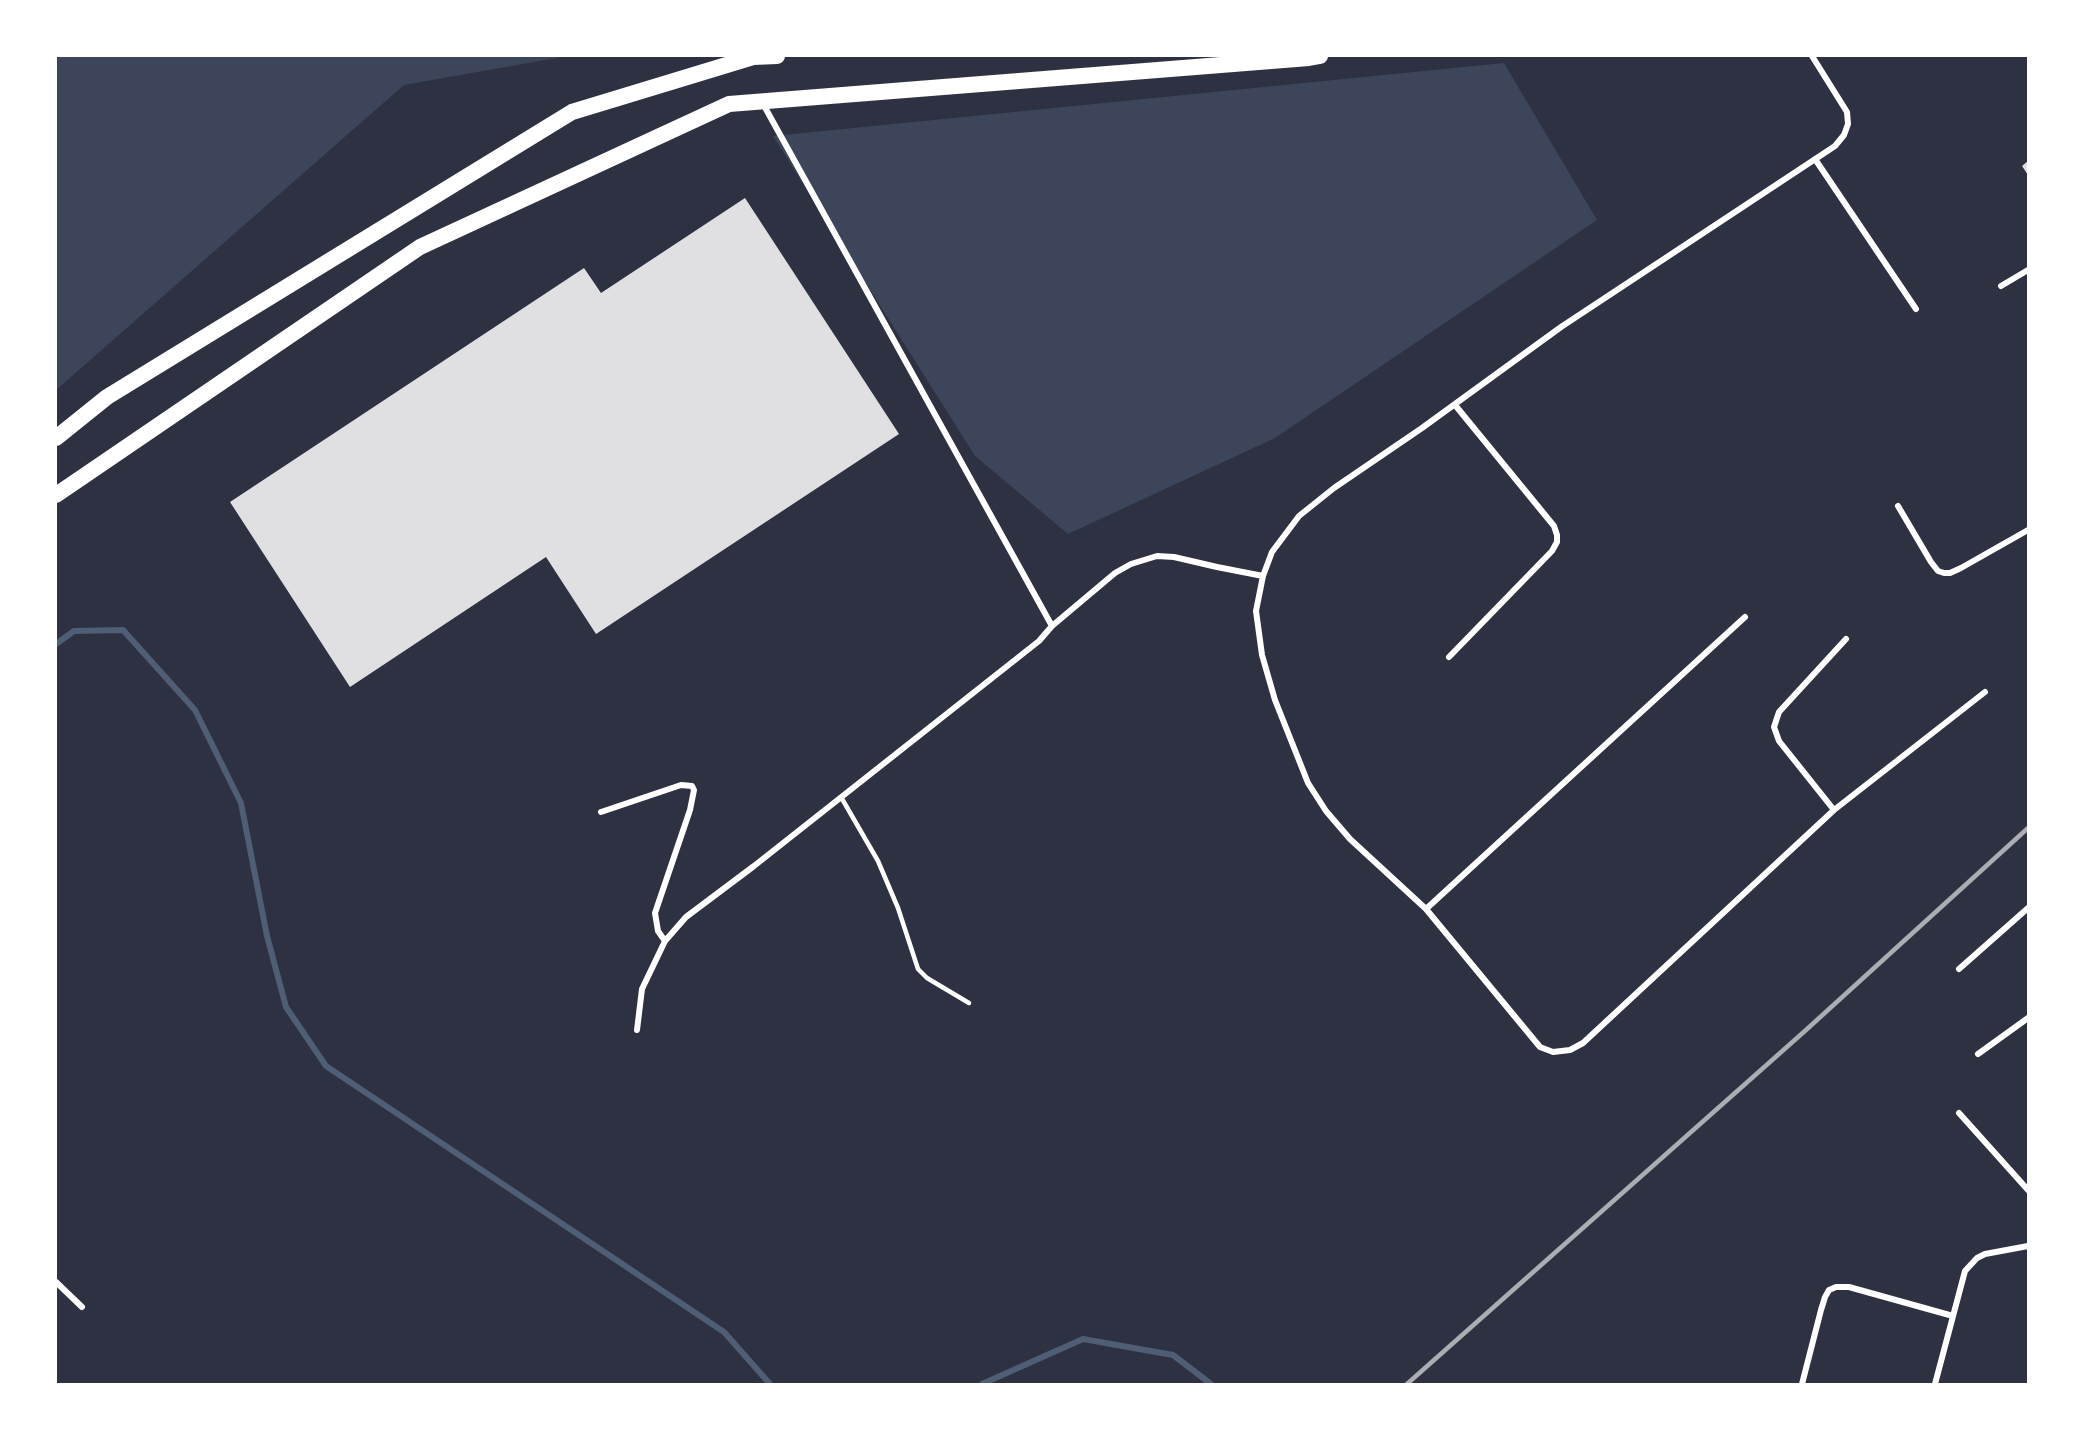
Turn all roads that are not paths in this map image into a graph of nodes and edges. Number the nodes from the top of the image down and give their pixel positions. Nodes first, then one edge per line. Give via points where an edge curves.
1 (777, 56) edge
2 (1320, 56) edge
3 (1812, 56) edge
4 (762, 101) junction
5 (1815, 159) junction
6 (2028, 270) edge
7 (2001, 286) dead end
8 (1916, 309) dead end
9 (1455, 405) junction
10 (56, 438) edge
11 (56, 495) edge
12 (1898, 506) dead end
13 (2028, 530) edge
14 (1263, 576) junction
15 (1745, 617) dead end
16 (1052, 626) junction
17 (1846, 639) dead end
18 (1449, 657) dead end
19 (1985, 692) dead end
20 (841, 798) junction
21 (1834, 810) junction
22 (601, 812) dead end
23 (2028, 908) edge
24 (1426, 909) junction
25 (665, 941) junction
26 (1959, 969) dead end
27 (969, 1003) dead end
28 (2028, 1018) edge
29 (637, 1030) dead end
30 (1978, 1054) dead end
31 (1959, 1113) dead end
32 (2028, 1190) edge
33 (2028, 1246) edge
34 (56, 1282) edge
35 (82, 1306) dead end
36 (1953, 1316) junction
37 (1802, 1384) edge
38 (1935, 1384) edge

1 - 10 highway via 753,57 572,112 107,397
2 - 4 highway
3 - 5 street via 1847,112 1848,124 1835,146
4 - 11 highway via 729,104 420,247
4 - 16 street
5 - 8 street
5 - 9 street via 1562,327
6 - 7 street
9 - 14 street via 1299,516 1272,552
9 - 18 street via 1554,526 1557,542
12 - 13 street via 1931,562 1944,573 1961,568
14 - 16 street via 1157,556 1115,573
14 - 24 street via 1256,611 1262,655 1308,783 1350,839
15 - 24 street
16 - 20 street via 1039,641
17 - 21 street via 1779,712 1774,727 1779,741
19 - 21 street
20 - 25 street via 686,917
20 - 27 lane via 878,861 918,969
21 - 24 street via 1583,1043 1570,1050 1553,1052 1540,1047
22 - 25 street via 681,785 692,786 694,790 655,913 658,931
23 - 26 street
25 - 29 street via 642,989
28 - 30 street
31 - 32 street
33 - 36 street via 1977,1258 1965,1271
34 - 35 street
36 - 37 street via 1849,1287 1829,1290
36 - 38 street

